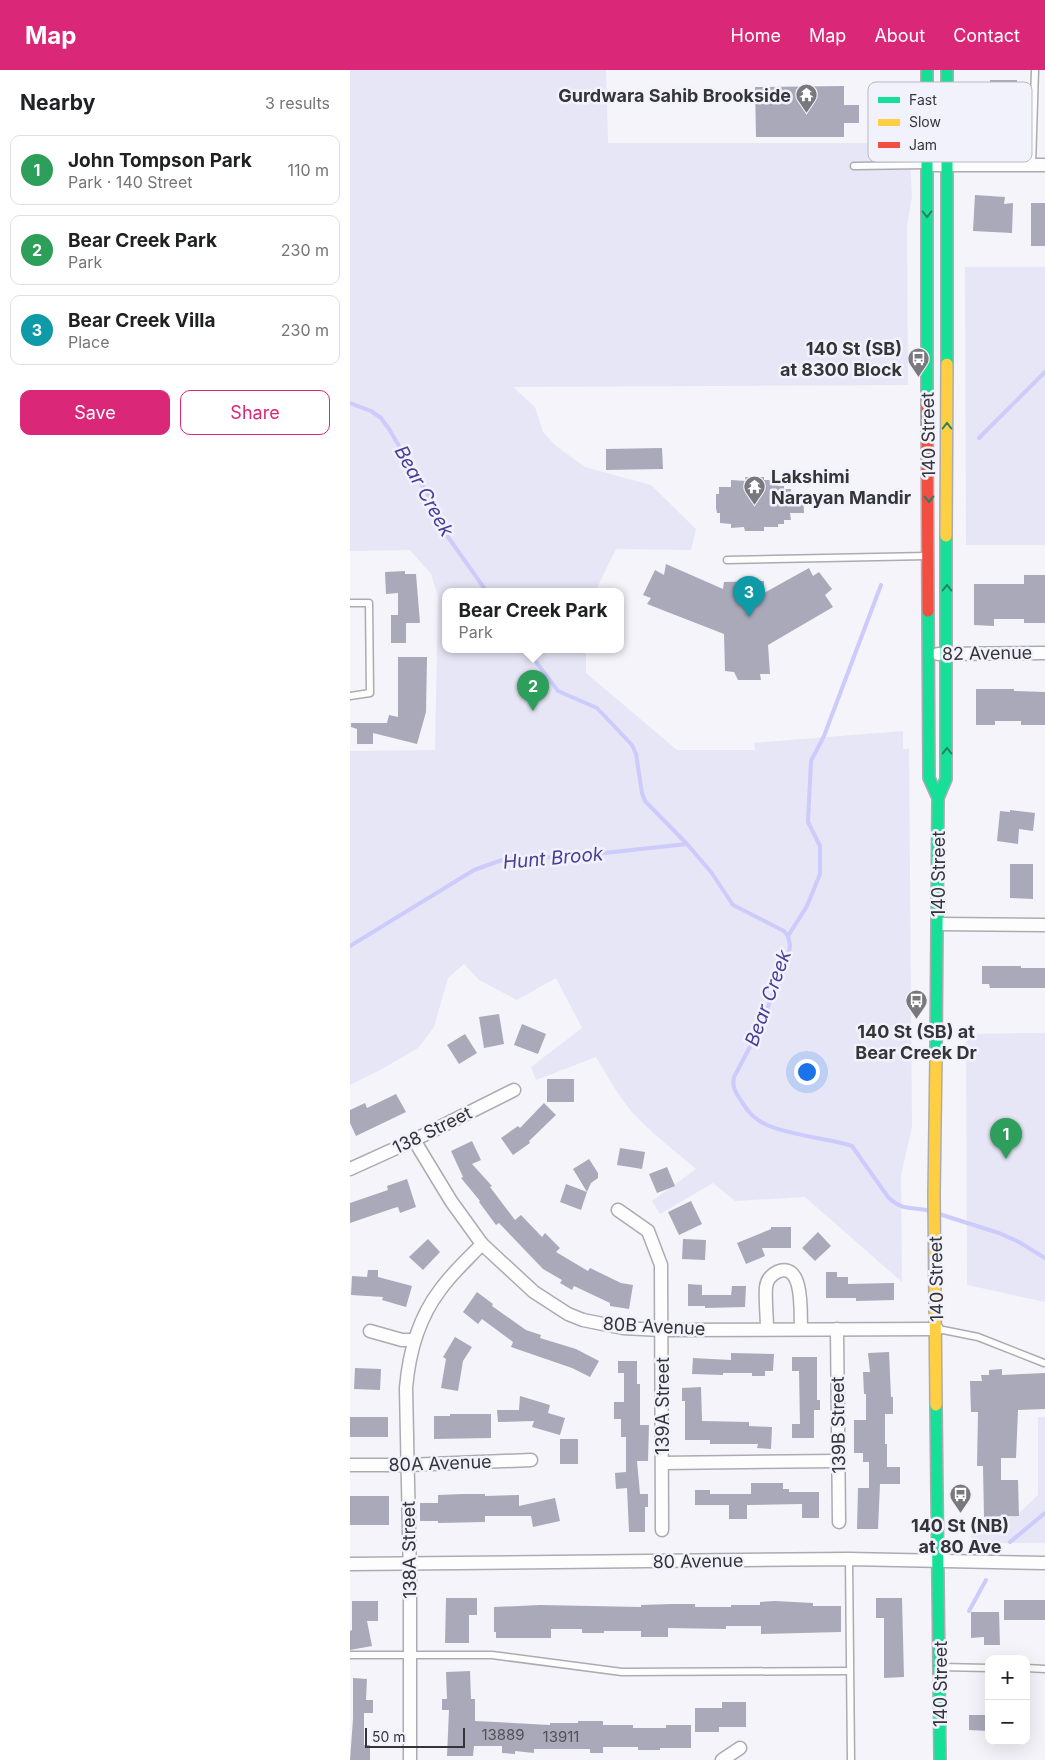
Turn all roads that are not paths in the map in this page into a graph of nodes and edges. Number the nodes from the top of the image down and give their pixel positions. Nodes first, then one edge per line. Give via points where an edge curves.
1 (1035, 70) edge
2 (927, 165) junction
3 (947, 165) junction
4 (1032, 165) junction
5 (1045, 165) edge
6 (854, 166) dead end
7 (928, 556) junction
8 (728, 560) dead end
9 (350, 603) edge
10 (1045, 653) edge
11 (928, 654) junction
12 (947, 654) junction
13 (350, 696) edge
14 (938, 798) junction
15 (938, 924) junction
16 (1045, 925) edge
17 (514, 1090) dead end
18 (414, 1140) junction
19 (350, 1169) edge
20 (618, 1210) dead end
21 (482, 1244) junction
22 (767, 1329) junction
23 (800, 1329) junction
24 (836, 1329) junction
25 (937, 1329) junction
26 (661, 1330) junction
27 (370, 1331) dead end
28 (414, 1340) junction
29 (1044, 1363) edge
30 (531, 1460) dead end
31 (838, 1461) junction
32 (662, 1463) junction
33 (350, 1464) edge
34 (408, 1465) junction
35 (839, 1522) dead end
36 (662, 1530) dead end
37 (849, 1559) junction
38 (939, 1561) junction
39 (1045, 1562) edge
40 (350, 1564) edge
41 (409, 1564) junction
42 (350, 1655) edge
43 (410, 1655) junction
44 (940, 1667) junction
45 (985, 1668) edge
46 (1030, 1668) edge
47 (1045, 1669) edge
48 (850, 1671) junction
49 (740, 1748) dead end
50 (410, 1760) edge
51 (722, 1760) edge
52 (850, 1760) edge
53 (940, 1760) edge

1 - 4 lane
2 - 3 street
2 - 6 lane
2 -> 7 main road, 140 Street
3 - 4 street
12 -> 3 main road, 140 Street
4 - 5 street
7 - 8 lane
7 - 11 main road, 140 Street
9 - 13 lane via 369,603 370,693
10 - 12 street, 82 Avenue
11 - 12 street, 82 Avenue
11 - 14 main road, 140 Street via 928,778
14 -> 12 main road, 140 Street via 946,779
14 - 15 main road, 140 Street
15 - 16 street
15 - 25 main road, 140 Street via 934,1195
17 - 18 street, 138 Street
18 - 19 street, 138 Street
18 - 21 street, 80B Avenue
20 - 26 street, 139A Street via 648,1231 660,1265
21 - 26 street, 80B Avenue via 534,1292 568,1314 602,1325
21 - 28 street, 138A Street via 440,1290
22 - 23 street, 80B Avenue
22 - 23 street via 766,1286 771,1275 780,1271 795,1276 799,1286
22 - 26 street, 80B Avenue
23 - 24 street, 80B Avenue
24 - 25 street, 80B Avenue
24 - 31 street, 139B Street
25 - 29 lane via 978,1337
25 - 38 main road, 140 Street
26 - 32 street, 139A Street
27 - 28 street
28 - 34 street, 138A Street via 406,1388
30 - 34 street, 80A Avenue
31 - 32 street
31 - 35 street, 139B Street
32 - 36 street, 139A Street
33 - 34 street, 80A Avenue
34 - 41 street, 138A Street
37 - 38 street, 80 Avenue
37 - 41 street, 80 Avenue
37 - 48 lane
38 - 39 street, 80 Avenue
38 - 44 main road, 140 Street
40 - 41 street, 80 Avenue
41 - 43 street, 138A Street
42 - 43 lane
43 - 48 lane via 492,1655 622,1672
43 - 50 street, 138A Street
44 - 45 lane
44 - 53 main road, 140 Street
46 - 47 lane
48 - 52 lane
49 - 51 street

